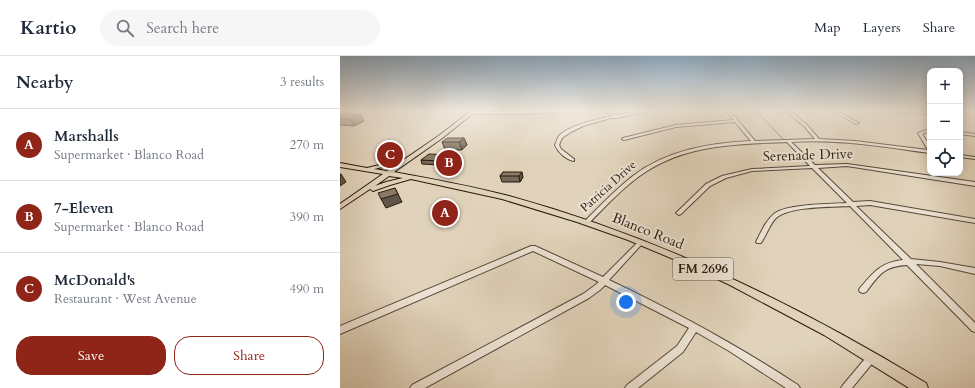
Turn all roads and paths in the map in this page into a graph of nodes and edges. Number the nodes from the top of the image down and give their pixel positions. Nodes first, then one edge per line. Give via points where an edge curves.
1 (454, 126) edge
2 (576, 126) edge
3 (674, 126) edge
4 (741, 126) edge
5 (807, 126) edge
6 (927, 131) edge
7 (963, 133) edge
8 (975, 135) edge
9 (624, 139) dead end
10 (818, 140) junction
11 (788, 141) junction
12 (754, 142) junction
13 (927, 146) edge
14 (927, 151) edge
15 (963, 156) edge
16 (975, 158) edge
17 (572, 160) dead end
18 (409, 162) junction
19 (340, 165) edge
20 (814, 167) junction
21 (364, 169) junction
22 (390, 174) junction
23 (412, 178) junction
24 (975, 184) edge
25 (370, 189) junction
26 (850, 204) junction
27 (340, 207) edge
28 (340, 213) edge
29 (679, 213) dead end
30 (975, 221) edge
31 (586, 223) junction
32 (759, 242) dead end
33 (640, 243) junction
34 (909, 263) junction
35 (975, 271) edge
36 (604, 280) junction
37 (863, 290) dead end
38 (694, 327) junction
39 (975, 328) edge
40 (340, 330) edge
41 (872, 357) junction
42 (415, 388) edge
43 (630, 388) edge
44 (795, 388) edge
45 (846, 388) edge
46 (921, 388) edge

1 - 18 main road
2 - 17 street via 561,136 557,142 557,147
3 - 9 street
4 - 12 street
5 - 10 street
6 - 13 street via 920,133
7 - 8 street
10 - 11 street, Patricia Drive
10 - 14 street, Patricia Drive
11 - 12 street, Patricia Drive
11 - 20 street
12 - 31 street, Patricia Drive via 698,148 661,160 634,176
15 - 16 street
18 - 21 main road
18 - 22 main road
18 - 23 main road via 407,171
19 - 21 main road, Blanco Road / FM 2696
20 - 24 street, Serenade Drive via 847,165
20 - 26 street
20 - 29 street, Serenade Drive via 752,170 724,177 701,190
21 - 22 main road, Blanco Road / FM 2696
21 - 25 main road
22 - 23 main road, Blanco Road / FM 2696
22 - 25 main road
23 - 25 main road
23 - 31 main road, Blanco Road / FM 2696 via 515,200
25 - 27 main road
25 - 28 main road
26 - 30 street via 880,204
26 - 32 street via 780,211 772,218
26 - 34 street
31 - 33 main road, Blanco Road / FM 2696
33 - 36 street
33 - 41 main road, Blanco Road / FM 2696 via 711,272 778,304
34 - 35 street via 933,262
34 - 37 street via 892,265 879,271
34 - 39 street
36 - 38 street
36 - 40 street via 533,248
36 - 42 street via 586,296
38 - 43 street via 680,349
38 - 44 street
41 - 45 street
41 - 46 main road, Blanco Road / FM 2696

